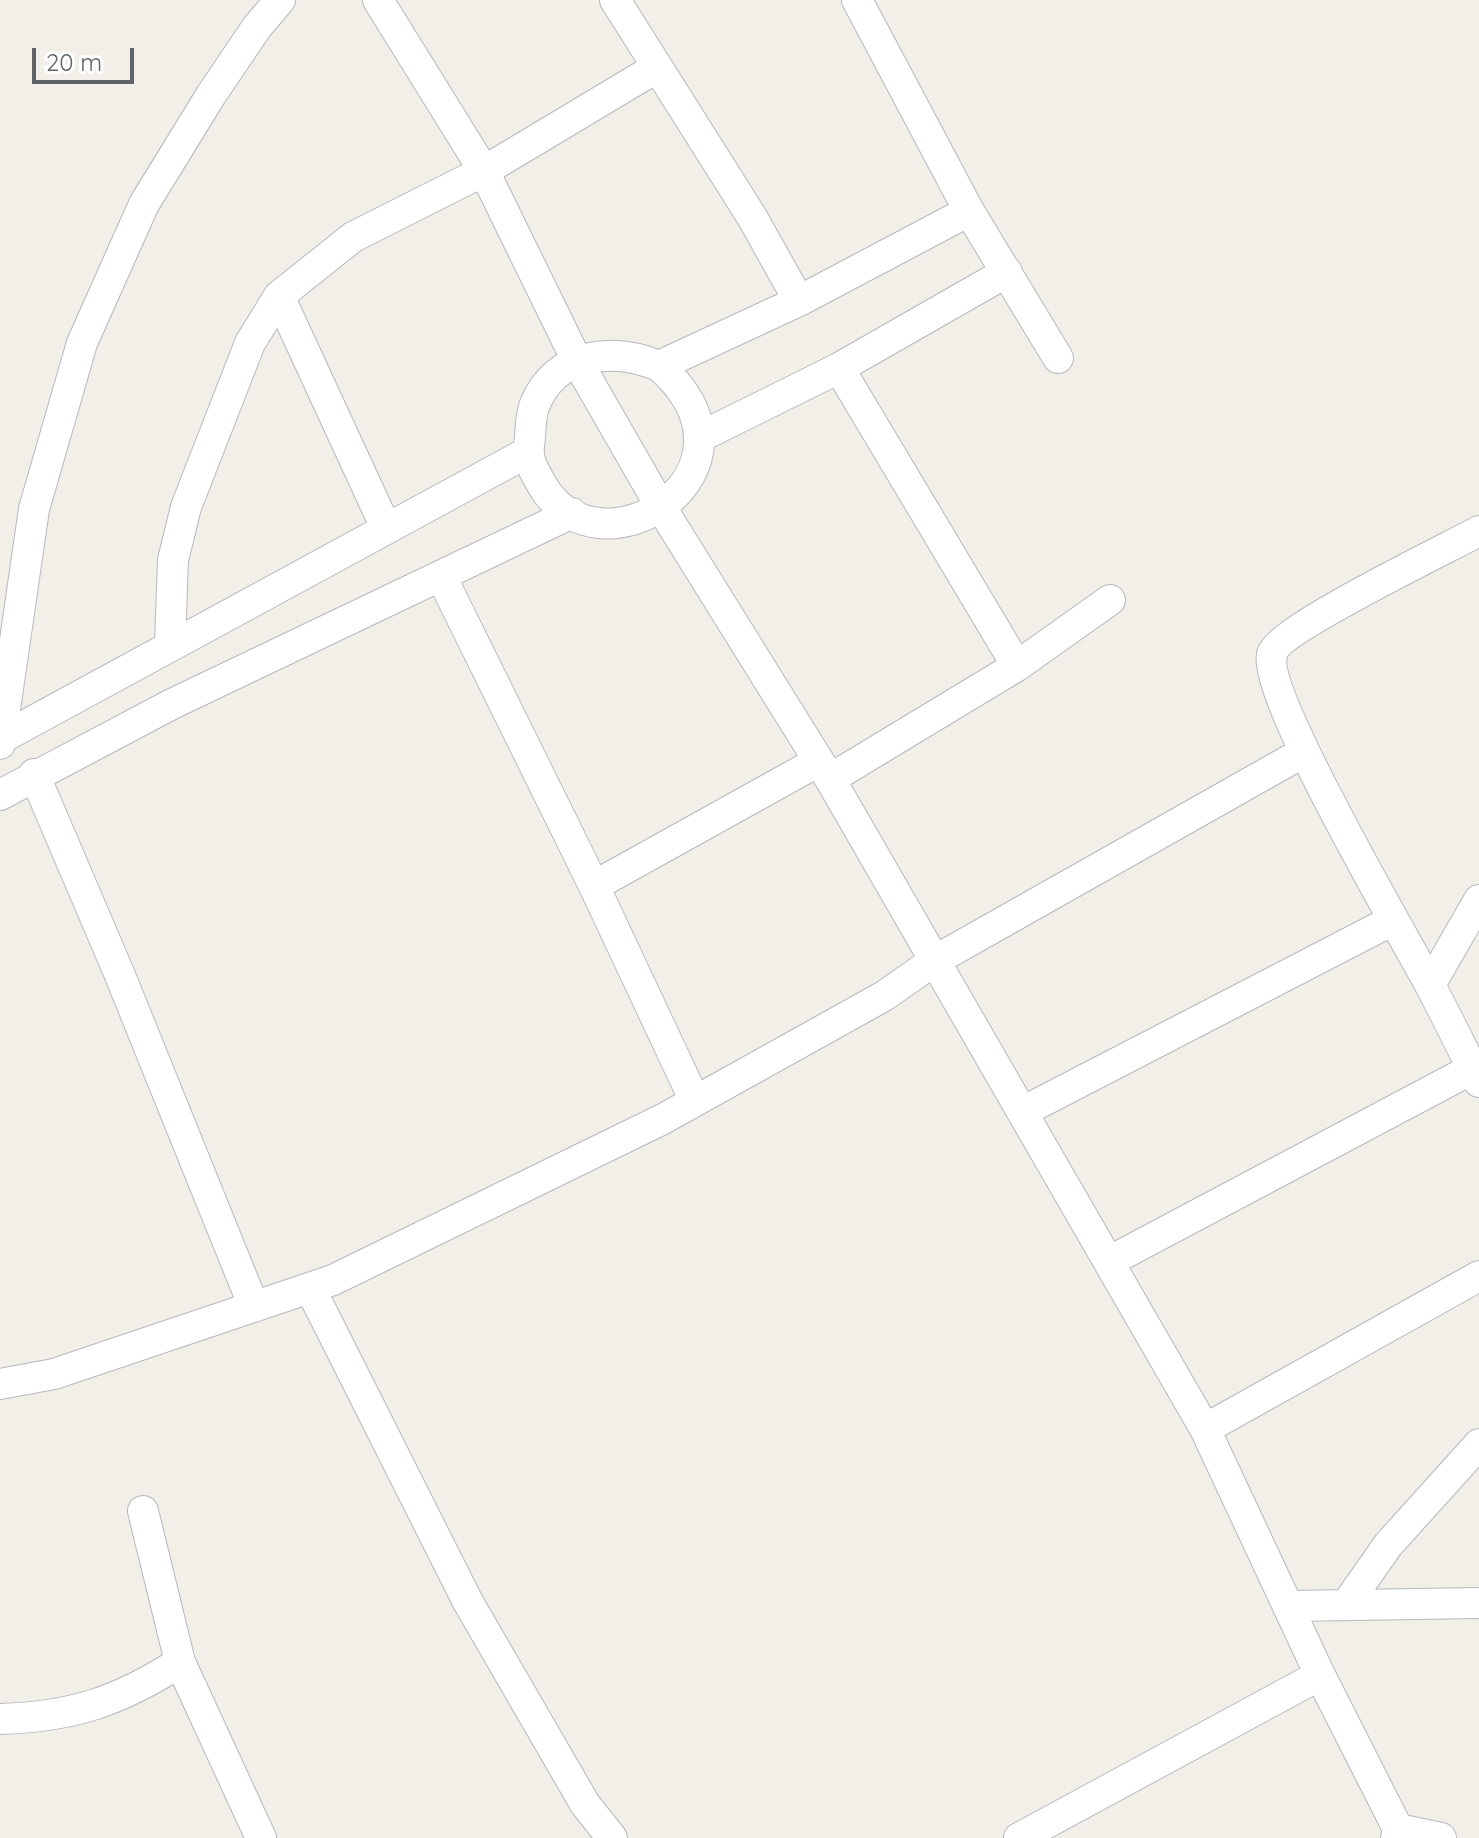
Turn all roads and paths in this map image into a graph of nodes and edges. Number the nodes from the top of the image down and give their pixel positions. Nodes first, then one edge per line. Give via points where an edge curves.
1 (280, 0) edge
2 (378, 0) edge
3 (615, 0) edge
4 (857, 0) edge
5 (656, 68) junction
6 (484, 171) junction
7 (969, 211) junction
8 (1007, 272) junction
9 (279, 296) junction
10 (799, 301) junction
11 (1058, 358) dead end
12 (577, 361) junction
13 (659, 366) junction
14 (839, 368) junction
15 (700, 437) junction
16 (528, 452) junction
17 (662, 509) junction
18 (572, 513) junction
19 (386, 528) junction
20 (1479, 531) edge
21 (441, 576) junction
22 (1110, 600) dead end
23 (170, 644) junction
24 (1017, 666) junction
25 (0, 741) edge
26 (1304, 752) junction
27 (825, 770) junction
28 (34, 774) junction
29 (0, 795) edge
30 (594, 886) junction
31 (1479, 900) edge
32 (1393, 920) junction
33 (934, 961) junction
34 (1430, 985) junction
35 (1476, 1075) edge
36 (695, 1101) junction
37 (1024, 1111) junction
38 (1110, 1261) junction
39 (1479, 1276) edge
40 (310, 1288) junction
41 (254, 1307) junction
42 (0, 1384) edge
43 (1205, 1429) junction
44 (1479, 1444) edge
45 (143, 1511) dead end
46 (1479, 1603) edge
47 (1346, 1605) junction
48 (1290, 1606) junction
49 (180, 1662) junction
50 (1320, 1675) junction
51 (0, 1719) edge
52 (1397, 1834) edge
53 (261, 1838) edge
54 (612, 1838) edge
55 (1019, 1838) edge
56 (1441, 1838) edge

1 - 25 street via 211,95 144,204 82,343 34,509
2 - 6 street
3 - 5 street
4 - 7 street
5 - 6 street
5 - 10 street
6 - 9 street via 353,237
6 - 12 street
7 - 8 street
7 - 10 street
8 - 11 street
8 - 14 street
9 - 19 street
9 - 23 street via 250,343 186,507 173,560
10 - 13 street
12 - 13 street via 605,353 633,355
12 - 16 street via 552,378 534,404
12 - 17 street
13 - 15 street via 680,384 694,409
14 - 15 street
14 - 24 street
15 - 17 street via 695,464 682,489
16 - 18 street via 547,493
16 - 19 street
17 - 18 street via 633,521 601,523
17 - 27 street
18 - 21 street
19 - 23 street
20 - 26 street via 1282,640 1272,653 1273,675
21 - 28 street
21 - 30 street
22 - 24 street
23 - 25 street
24 - 27 street
26 - 32 street
26 - 33 street
27 - 30 street
27 - 33 street
28 - 29 street
28 - 41 street
30 - 36 street
31 - 34 street
32 - 34 street
32 - 37 street
33 - 36 street via 884,996
33 - 37 street
34 - 35 street
35 - 38 street
36 - 40 street
37 - 38 street
38 - 43 street
39 - 43 street
40 - 41 street
40 - 54 street via 468,1602 585,1804
41 - 42 street via 54,1374
43 - 48 street
44 - 47 street via 1388,1545
45 - 49 street
46 - 47 street
47 - 48 street
48 - 50 street
49 - 51 street via 108,1703 66,1714
49 - 53 street
50 - 52 street
50 - 55 street
52 - 56 street

